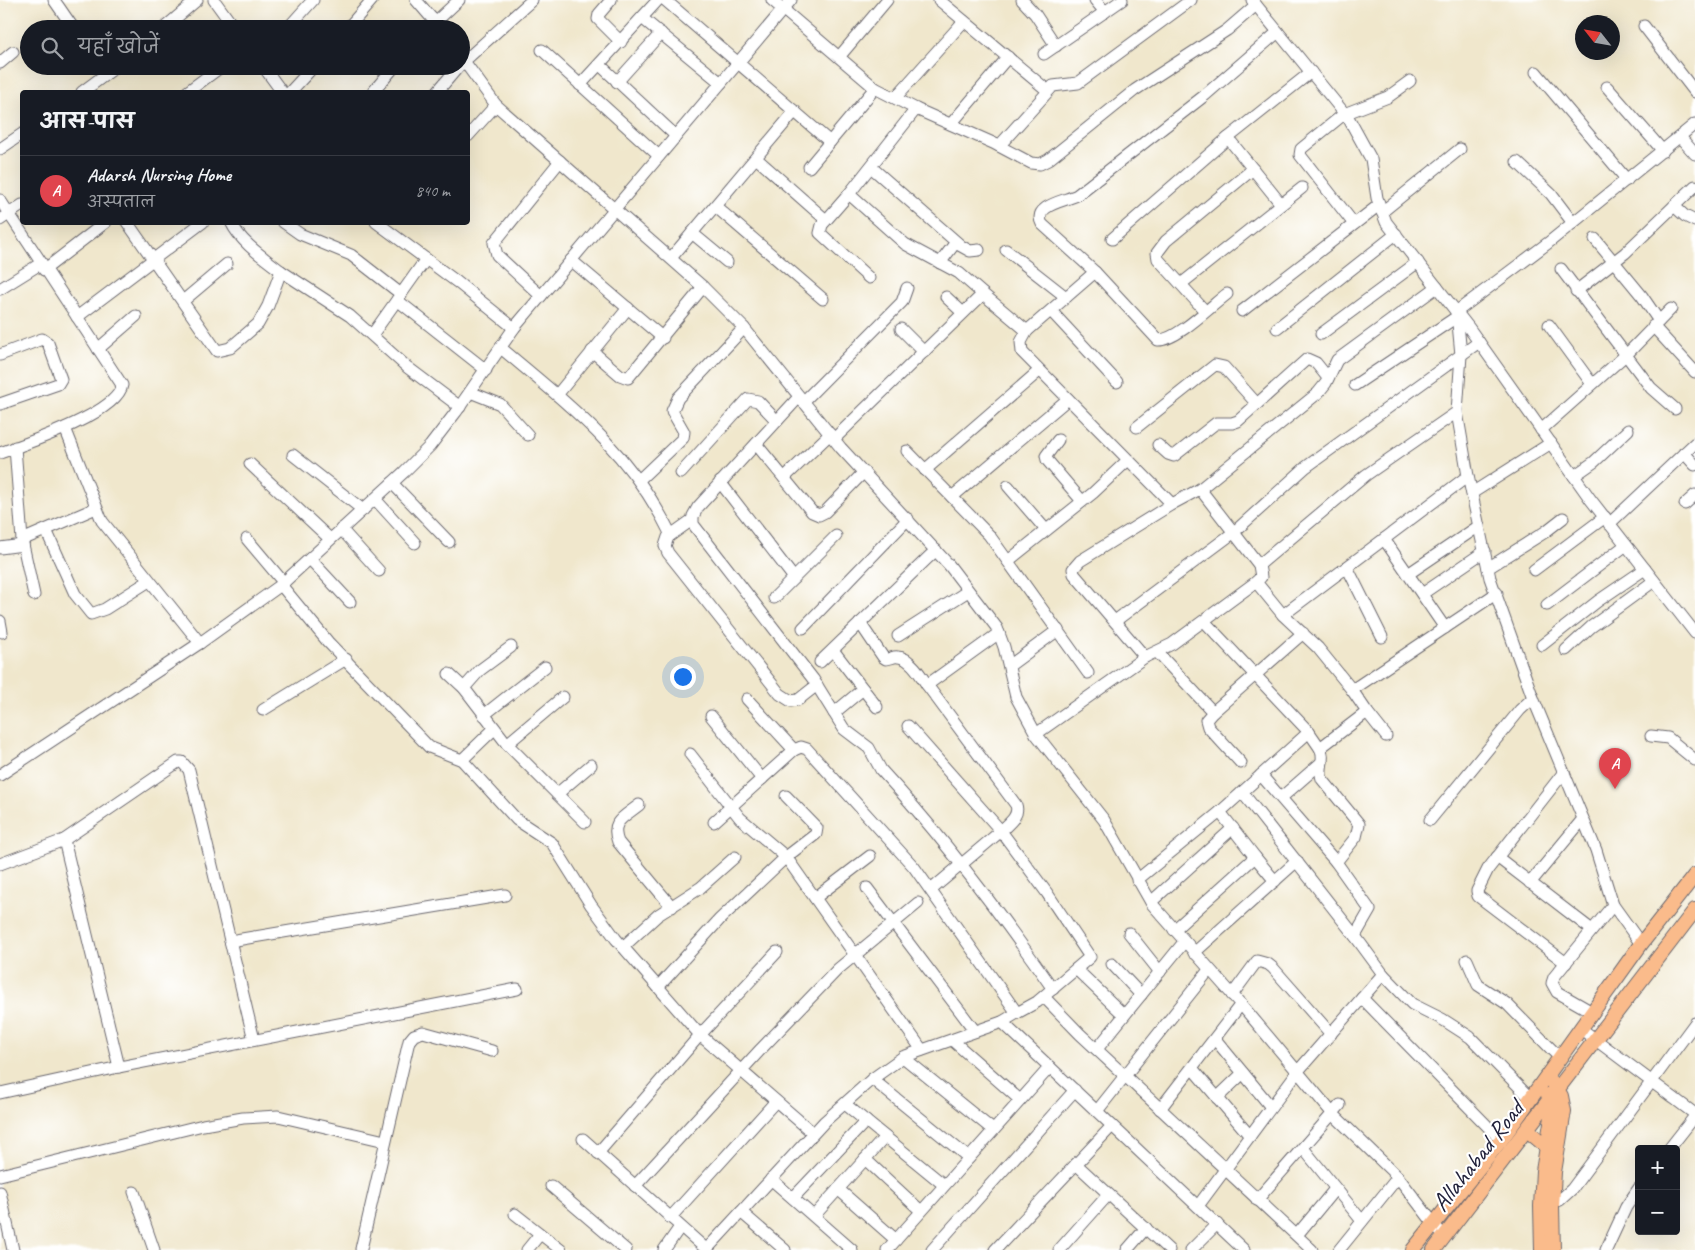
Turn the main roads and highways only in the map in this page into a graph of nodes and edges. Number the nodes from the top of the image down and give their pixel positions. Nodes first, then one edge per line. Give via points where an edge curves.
1 (1695, 875) edge
2 (1695, 910) edge
3 (1544, 1080) junction
4 (1555, 1094) junction
5 (1527, 1130) junction
6 (1552, 1152) junction
7 (1546, 1205) junction
8 (1413, 1250) edge
9 (1434, 1250) edge
10 (1542, 1250) edge
11 (1553, 1250) edge

1 - 3 main road via 1641,944
2 - 4 main road, Allahabad Road
3 - 4 main road
3 - 8 main road via 1501,1140
4 - 5 main road, Allahabad Road
4 - 6 main road via 1564,1111
5 - 6 main road
5 - 9 main road, Allahabad Road
6 - 7 main road
7 - 10 main road
7 - 11 main road

